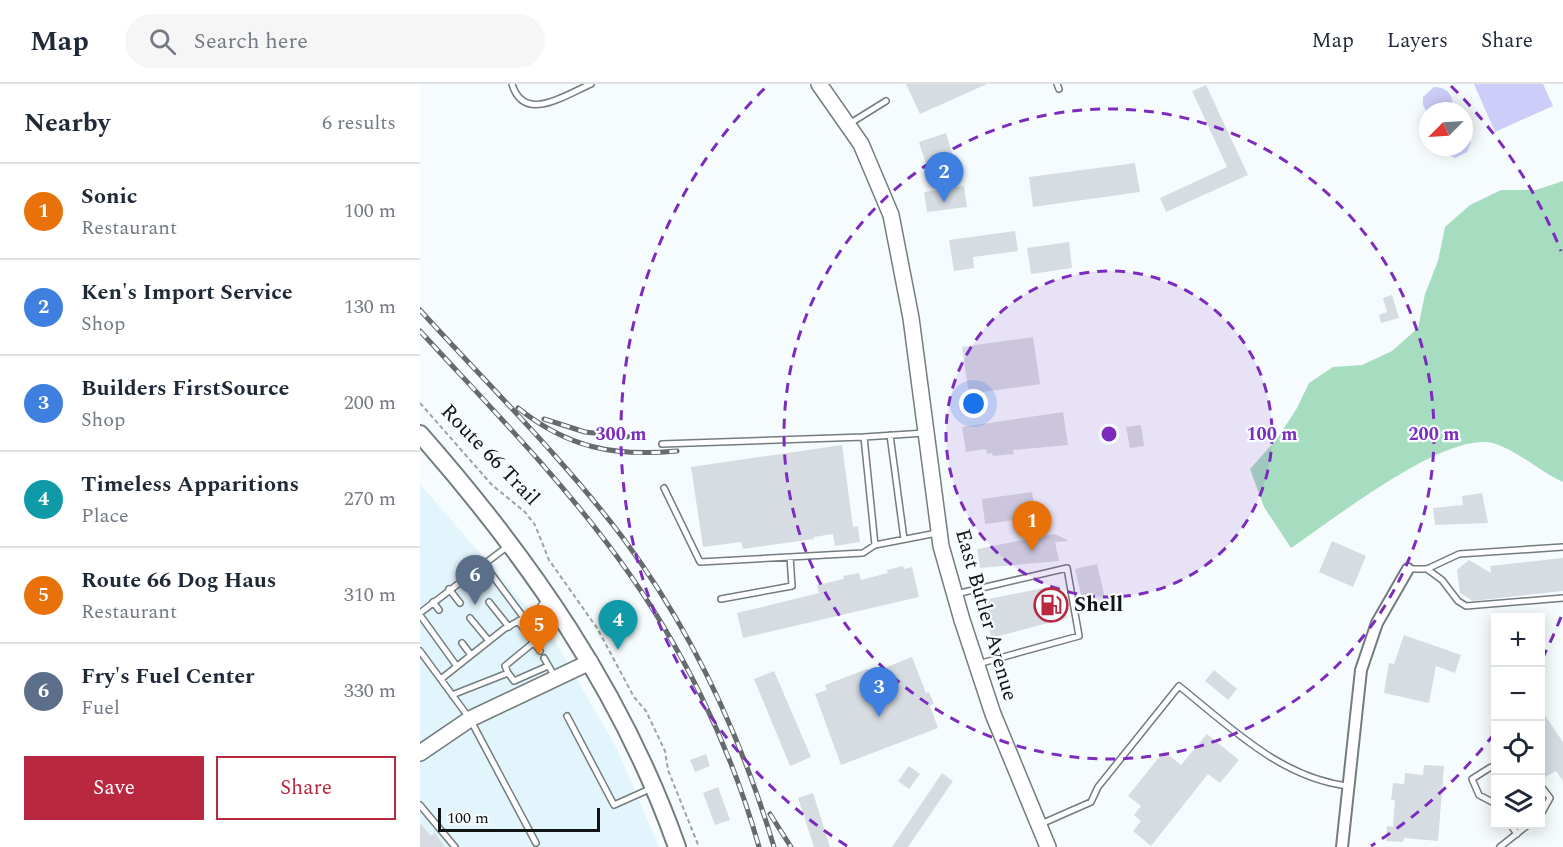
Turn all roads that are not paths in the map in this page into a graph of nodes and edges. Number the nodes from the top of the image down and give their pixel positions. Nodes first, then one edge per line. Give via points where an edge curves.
1 (512, 84) edge
2 (591, 84) edge
3 (819, 84) edge
4 (885, 101) dead end
5 (847, 125) junction
6 (927, 432) junction
7 (420, 434) edge
8 (890, 435) junction
9 (864, 437) junction
10 (662, 444) dead end
11 (664, 488) dead end
12 (939, 532) junction
13 (904, 539) junction
14 (511, 543) junction
15 (875, 545) junction
16 (1563, 547) edge
17 (790, 557) junction
18 (484, 564) junction
19 (1408, 569) joint
20 (1426, 569) junction
21 (469, 574) junction
22 (479, 588) dead end
23 (449, 589) junction
24 (954, 595) junction
25 (549, 596) junction
26 (1563, 598) edge
27 (721, 599) dead end
28 (433, 602) junction
29 (489, 602) dead end
30 (460, 603) dead end
31 (438, 610) dead end
32 (420, 614) edge
33 (470, 618) dead end
34 (524, 618) junction
35 (518, 621) junction
36 (509, 627) junction
37 (489, 641) junction
38 (462, 643) dead end
39 (533, 643) junction
40 (420, 651) edge
41 (540, 651) dead end
42 (471, 655) junction
43 (544, 658) dead end
44 (590, 662) junction
45 (456, 665) junction
46 (976, 665) junction
47 (552, 672) junction
48 (508, 673) junction
49 (441, 679) junction
50 (452, 695) junction
51 (567, 716) dead end
52 (470, 719) junction
53 (420, 753) edge
54 (1491, 767) edge
55 (1350, 786) junction
56 (654, 787) junction
57 (1545, 792) edge
58 (1491, 801) edge
59 (420, 805) edge
60 (1545, 807) edge
61 (1039, 825) junction
62 (1513, 829) edge
63 (1524, 829) edge
64 (1517, 834) junction
65 (536, 843) dead end
66 (455, 847) edge
67 (677, 847) edge
68 (1048, 847) edge
69 (1342, 847) edge
70 (1500, 847) edge

1 - 2 lane via 522,102 532,106
3 - 5 main road, East Butler Avenue
4 - 5 lane
5 - 6 main road, East Butler Avenue via 861,144 891,215
6 - 8 lane
6 - 12 main road, East Butler Avenue
7 - 14 main road
8 - 9 lane
8 - 13 lane
9 - 10 lane
9 - 15 lane
11 - 17 lane via 700,562
12 - 13 lane
12 - 24 main road, East Butler Avenue
13 - 15 lane
14 - 18 lane
14 - 25 main road
15 - 17 lane via 863,553
16 - 20 lane via 1459,554
17 - 27 lane via 792,586
18 - 21 lane
18 - 34 lane
19 - 20 lane
19 - 55 street via 1377,623 1361,670
20 - 26 lane via 1446,583 1466,606
21 - 22 lane
21 - 23 lane
23 - 28 lane
23 - 30 lane
24 - 46 main road, East Butler Avenue
24 - 46 lane via 1067,568 1079,636
25 - 34 lane via 538,610
25 - 44 main road
28 - 31 lane
28 - 32 lane
29 - 36 lane
32 - 45 lane
33 - 37 lane
34 - 35 lane
35 - 36 lane
35 - 39 lane
36 - 37 lane
37 - 42 lane
38 - 42 lane
39 - 41 lane
39 - 48 lane via 505,666
40 - 49 lane
42 - 45 lane
43 - 47 lane
44 - 47 main road
44 - 56 main road
45 - 49 lane
46 - 61 main road, East Butler Avenue
47 - 48 lane via 514,681
47 - 52 main road
48 - 50 lane
49 - 50 lane
50 - 52 lane
51 - 56 lane via 614,805
52 - 53 main road
52 - 65 lane
54 - 58 lane via 1472,779 1479,795
55 - 61 lane via 1293,771 1179,686 1098,787 1092,802
55 - 69 street
56 - 67 main road
57 - 60 lane via 1550,798
59 - 66 lane
61 - 68 main road, East Butler Avenue
62 - 64 lane
63 - 64 lane
64 - 70 lane

